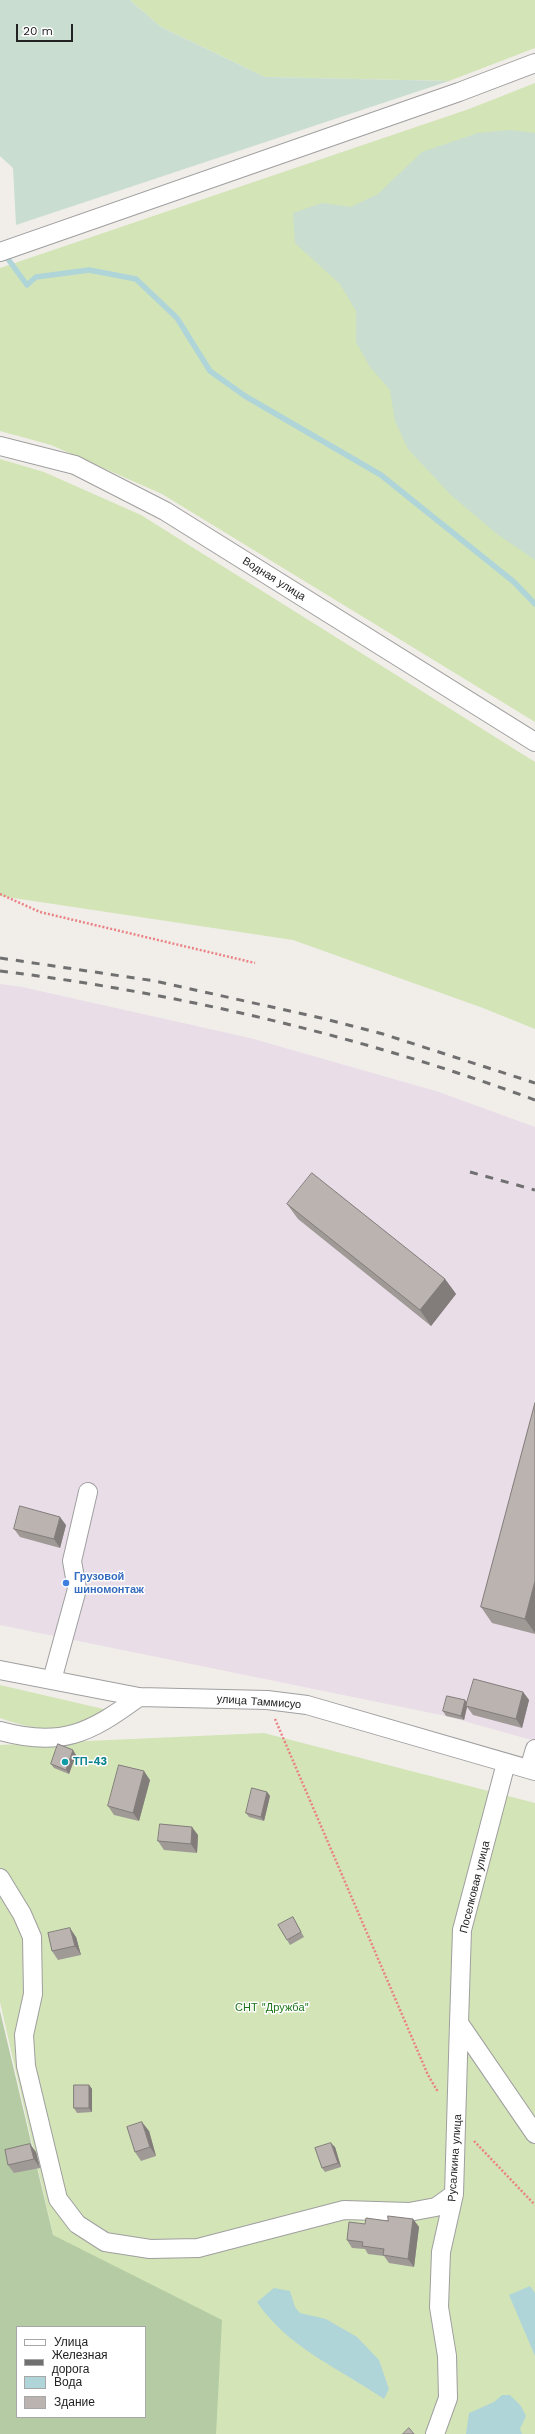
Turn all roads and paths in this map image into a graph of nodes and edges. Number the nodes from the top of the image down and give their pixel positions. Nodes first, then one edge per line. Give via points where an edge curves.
1 (535, 63) edge
2 (0, 252) edge
3 (0, 446) edge
4 (535, 742) edge
5 (0, 894) edge
6 (256, 963) dead end
7 (88, 1492) dead end
8 (0, 1670) edge
9 (52, 1680) junction
10 (139, 1698) junction
11 (267, 1700) junction
12 (0, 1731) edge
13 (535, 1749) edge
14 (506, 1763) junction
15 (532, 1770) edge
16 (0, 1878) edge
17 (459, 2023) junction
18 (439, 2093) dead end
19 (458, 2123) junction
20 (535, 2134) edge
21 (454, 2194) junction
22 (535, 2205) edge
23 (435, 2434) edge

1 - 2 street via 459,92
3 - 4 street, Водная улица via 75,464 165,511
5 - 6 path via 40,912
7 - 9 street via 72,1561 77,1590
8 - 9 street, улица Таммисуо
9 - 10 street, улица Таммисуо
10 - 11 street, улица Таммисуо
10 - 12 street via 106,1721 72,1735 36,1739
11 - 14 street, улица Таммисуо via 307,1705
11 - 18 path via 428,2075
13 - 15 street
14 - 15 street, улица Таммисуо
14 - 17 street, Поселковая улица via 462,1930
16 - 21 street via 22,1914 32,1937 33,1994 24,2035 26,2066 58,2199 77,2224 105,2242 150,2249 198,2248 344,2210 409,2212 436,2207
17 - 19 street, Русалкина улица
17 - 20 street
19 - 21 street, Русалкина улица
19 - 22 path
21 - 23 street, Русалкина улица via 441,2252 439,2307 447,2356 448,2398

